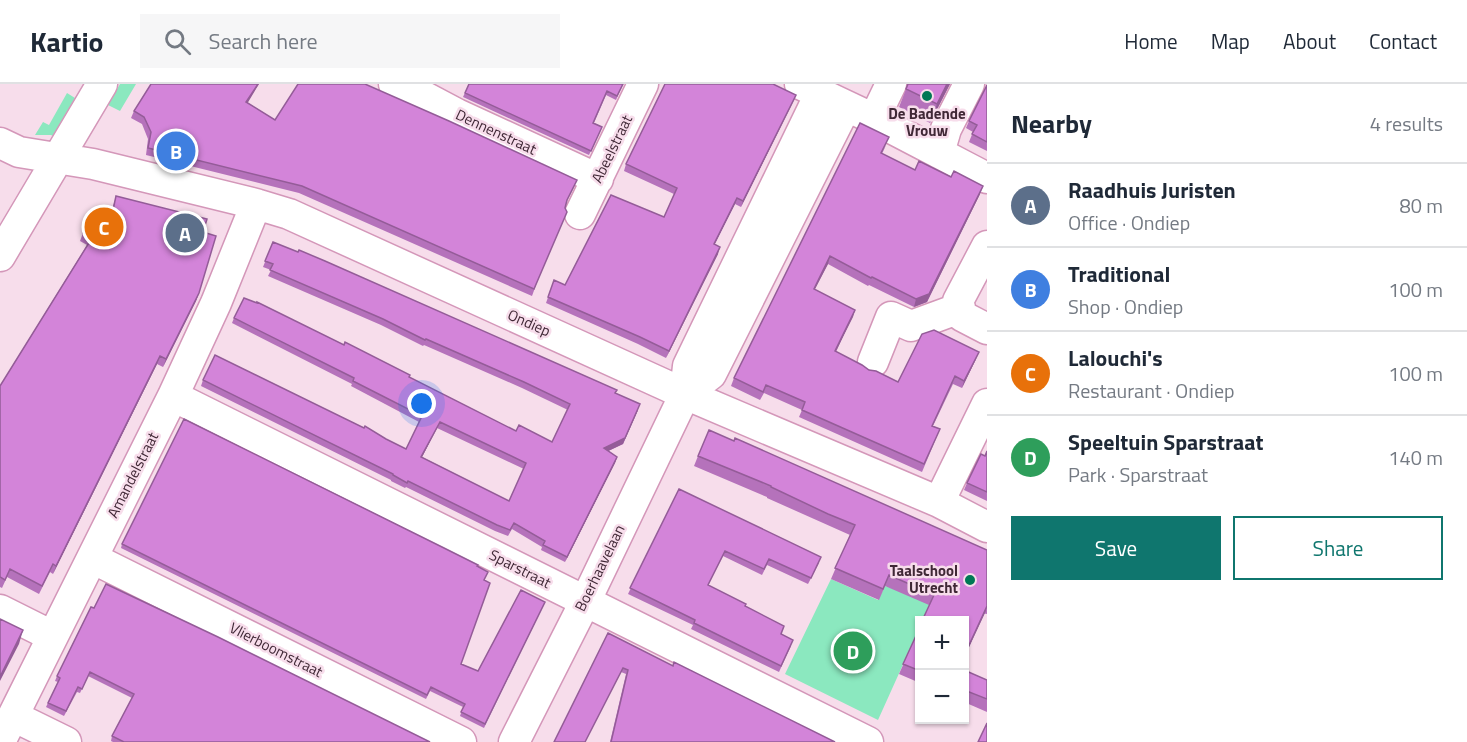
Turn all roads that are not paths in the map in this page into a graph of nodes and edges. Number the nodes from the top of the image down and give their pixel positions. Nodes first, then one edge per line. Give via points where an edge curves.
1 (102, 84) edge
2 (643, 84) edge
3 (891, 84) edge
4 (969, 84) edge
5 (414, 88) edge
6 (813, 90) edge
7 (874, 119) junction
8 (0, 143) edge
9 (939, 153) junction
10 (58, 158) junction
11 (987, 178) edge
12 (598, 179) junction
13 (256, 204) junction
14 (580, 214) dead end
15 (987, 246) edge
16 (0, 256) edge
17 (960, 308) junction
18 (987, 329) edge
19 (873, 362) dead end
20 (685, 394) junction
21 (173, 396) junction
22 (987, 404) edge
23 (939, 502) junction
24 (987, 527) edge
25 (92, 558) junction
26 (585, 602) junction
27 (0, 610) edge
28 (52, 636) junction
29 (6, 729) edge
30 (66, 742) edge
31 (461, 742) edge
32 (514, 742) edge
33 (868, 742) edge

1 - 10 street
2 - 12 street, Abeelstraat
3 - 7 street
4 - 9 street via 946,129
5 - 12 street, Dennenstraat via 457,114
6 - 7 street
6 - 20 street, Boerhaavelaan via 711,374
7 - 9 street
8 - 10 street, Ondiep via 19,153
9 - 11 street
10 - 13 street, Ondiep
10 - 16 street
12 - 14 street, Abeelstraat
13 - 20 street, Ondiep via 289,214
13 - 21 street, Amandelstraat
15 - 17 street via 958,301
17 - 18 street via 962,316
17 - 19 street via 911,326 891,317
20 - 23 street, Ondiep
20 - 26 street, Boerhaavelaan
21 - 25 street, Amandelstraat
21 - 26 street, Sparstraat
22 - 23 street
23 - 24 street, Ondiep
25 - 28 street, Amandelstraat
25 - 31 street, Vlierboomstraat
26 - 32 street, Boerhaavelaan
26 - 33 street, Sparstraat
27 - 28 street
28 - 29 street, Amandelstraat
29 - 30 street

